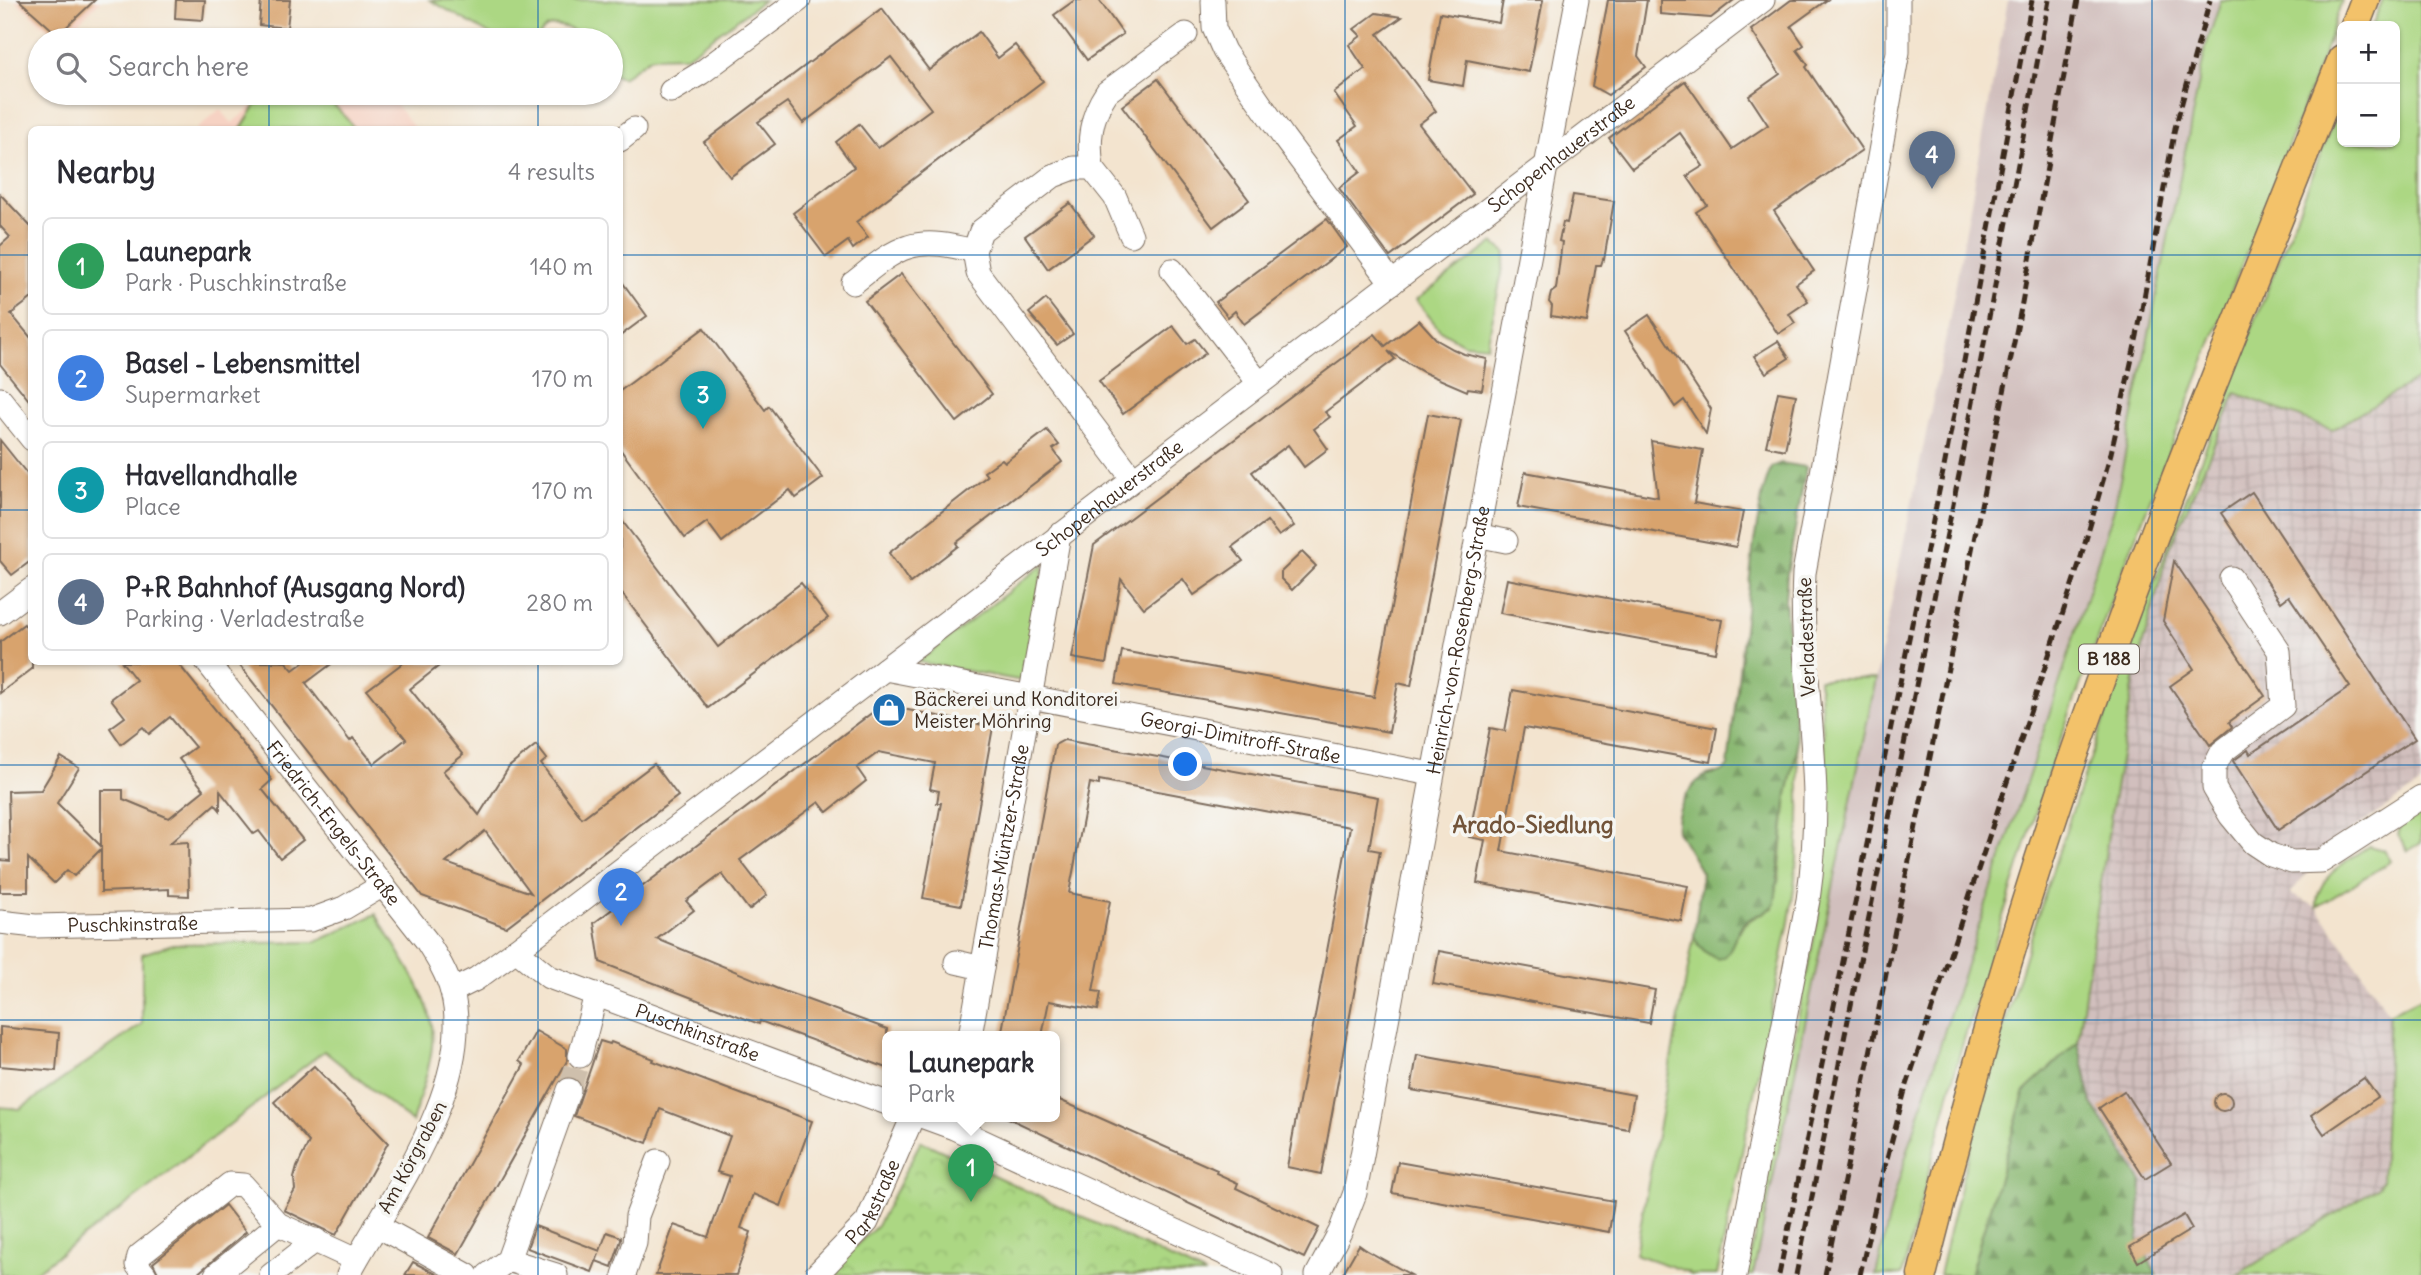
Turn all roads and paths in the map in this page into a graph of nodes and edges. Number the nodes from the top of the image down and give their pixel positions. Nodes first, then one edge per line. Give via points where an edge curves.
1 (799, 0) edge
2 (1577, 0) edge
3 (1763, 0) edge
4 (1898, 0) edge
5 (2365, 0) edge
6 (1213, 1) edge
7 (2357, 21) edge
8 (1186, 34) dead end
9 (2337, 72) edge
10 (671, 91) dead end
11 (1546, 165) junction
12 (1092, 169) junction
13 (1131, 235) dead end
14 (974, 251) junction
15 (1172, 270) dead end
16 (853, 283) dead end
17 (1392, 283) junction
18 (1259, 383) junction
19 (0, 399) edge
20 (28, 434) edge
21 (1133, 479) junction
22 (1059, 535) junction
23 (1476, 535) junction
24 (1506, 541) dead end
25 (2231, 578) dead end
26 (28, 592) edge
27 (0, 613) edge
28 (209, 665) edge
29 (884, 669) junction
30 (1030, 698) junction
31 (1431, 774) junction
32 (2421, 797) edge
33 (383, 885) junction
34 (0, 922) edge
35 (516, 950) junction
36 (956, 962) dead end
37 (982, 968) junction
38 (452, 991) junction
39 (596, 994) junction
40 (971, 1031) edge
41 (580, 1056) tunnel mouth
42 (569, 1090) tunnel mouth
43 (882, 1101) edge
44 (910, 1122) edge
45 (955, 1122) edge
46 (658, 1161) dead end
47 (278, 1224) junction
48 (376, 1225) junction
49 (316, 1240) junction
50 (508, 1260) junction
51 (352, 1267) edge
52 (145, 1275) edge
53 (216, 1275) edge
54 (271, 1275) edge
55 (467, 1275) edge
56 (488, 1275) edge
57 (556, 1275) edge
58 (624, 1275) edge
59 (816, 1275) edge
60 (1271, 1275) edge
61 (1317, 1275) edge
62 (1735, 1275) edge
63 (1922, 1275) edge

1 - 10 street
2 - 11 street, Heinrich-von-Rosenberg-Straße
3 - 11 street, Schopenhauerstraße
4 - 62 street, Verladestraße via 1898,52 1804,573 1802,624 1815,796 1810,889
5 - 7 main road
6 - 17 street via 1214,28 1224,51
8 - 12 street via 1107,92 1099,103 1088,142
9 - 63 main road, B 188 via 2149,549 2058,801 2004,971
11 - 17 street, Schopenhauerstraße
11 - 23 street, Heinrich-von-Rosenberg-Straße
12 - 13 street via 1115,197
12 - 14 street via 1074,168 1053,176 981,231
14 - 16 street via 944,244 908,246
14 - 21 street via 978,273
15 - 18 street
17 - 18 street, Schopenhauerstraße
18 - 21 street, Schopenhauerstraße
19 - 20 street
21 - 22 street, Schopenhauerstraße
22 - 29 street, Schopenhauerstraße
22 - 30 street, Thomas-Müntzer-Straße
23 - 24 street
23 - 31 street, Heinrich-von-Rosenberg-Straße
25 - 32 street via 2278,651 2283,706 2222,752 2214,768 2214,788 2253,843 2292,862 2322,861
26 - 27 street
28 - 33 street, Friedrich-Engels-Straße
29 - 30 street, Georgi-Dimitroff-Straße
29 - 35 street, Schopenhauerstraße
30 - 31 street, Georgi-Dimitroff-Straße
30 - 37 street, Thomas-Müntzer-Straße
31 - 61 street, Heinrich-von-Rosenberg-Straße via 1354,1193
33 - 34 street, Puschkinstraße via 344,908 311,920 36,926
33 - 38 street, Friedrich-Engels-Straße via 426,940
35 - 38 street, Schopenhauerstraße
35 - 39 street, Puschkinstraße via 549,977
36 - 37 street
37 - 40 street, Thomas-Müntzer-Straße
38 - 48 street, Am Körgraben via 454,1060 446,1090
39 - 41 street
39 - 43 street, Puschkinstraße
42 - 50 street
44 - 59 street, Parkstraße via 867,1222
45 - 60 street
46 - 58 street
47 - 49 street
47 - 52 street via 243,1185 230,1184 139,1256 137,1265
47 - 53 street
48 - 51 street, Am Körgraben
48 - 55 street
49 - 51 street
49 - 54 street
50 - 56 street
50 - 57 street

